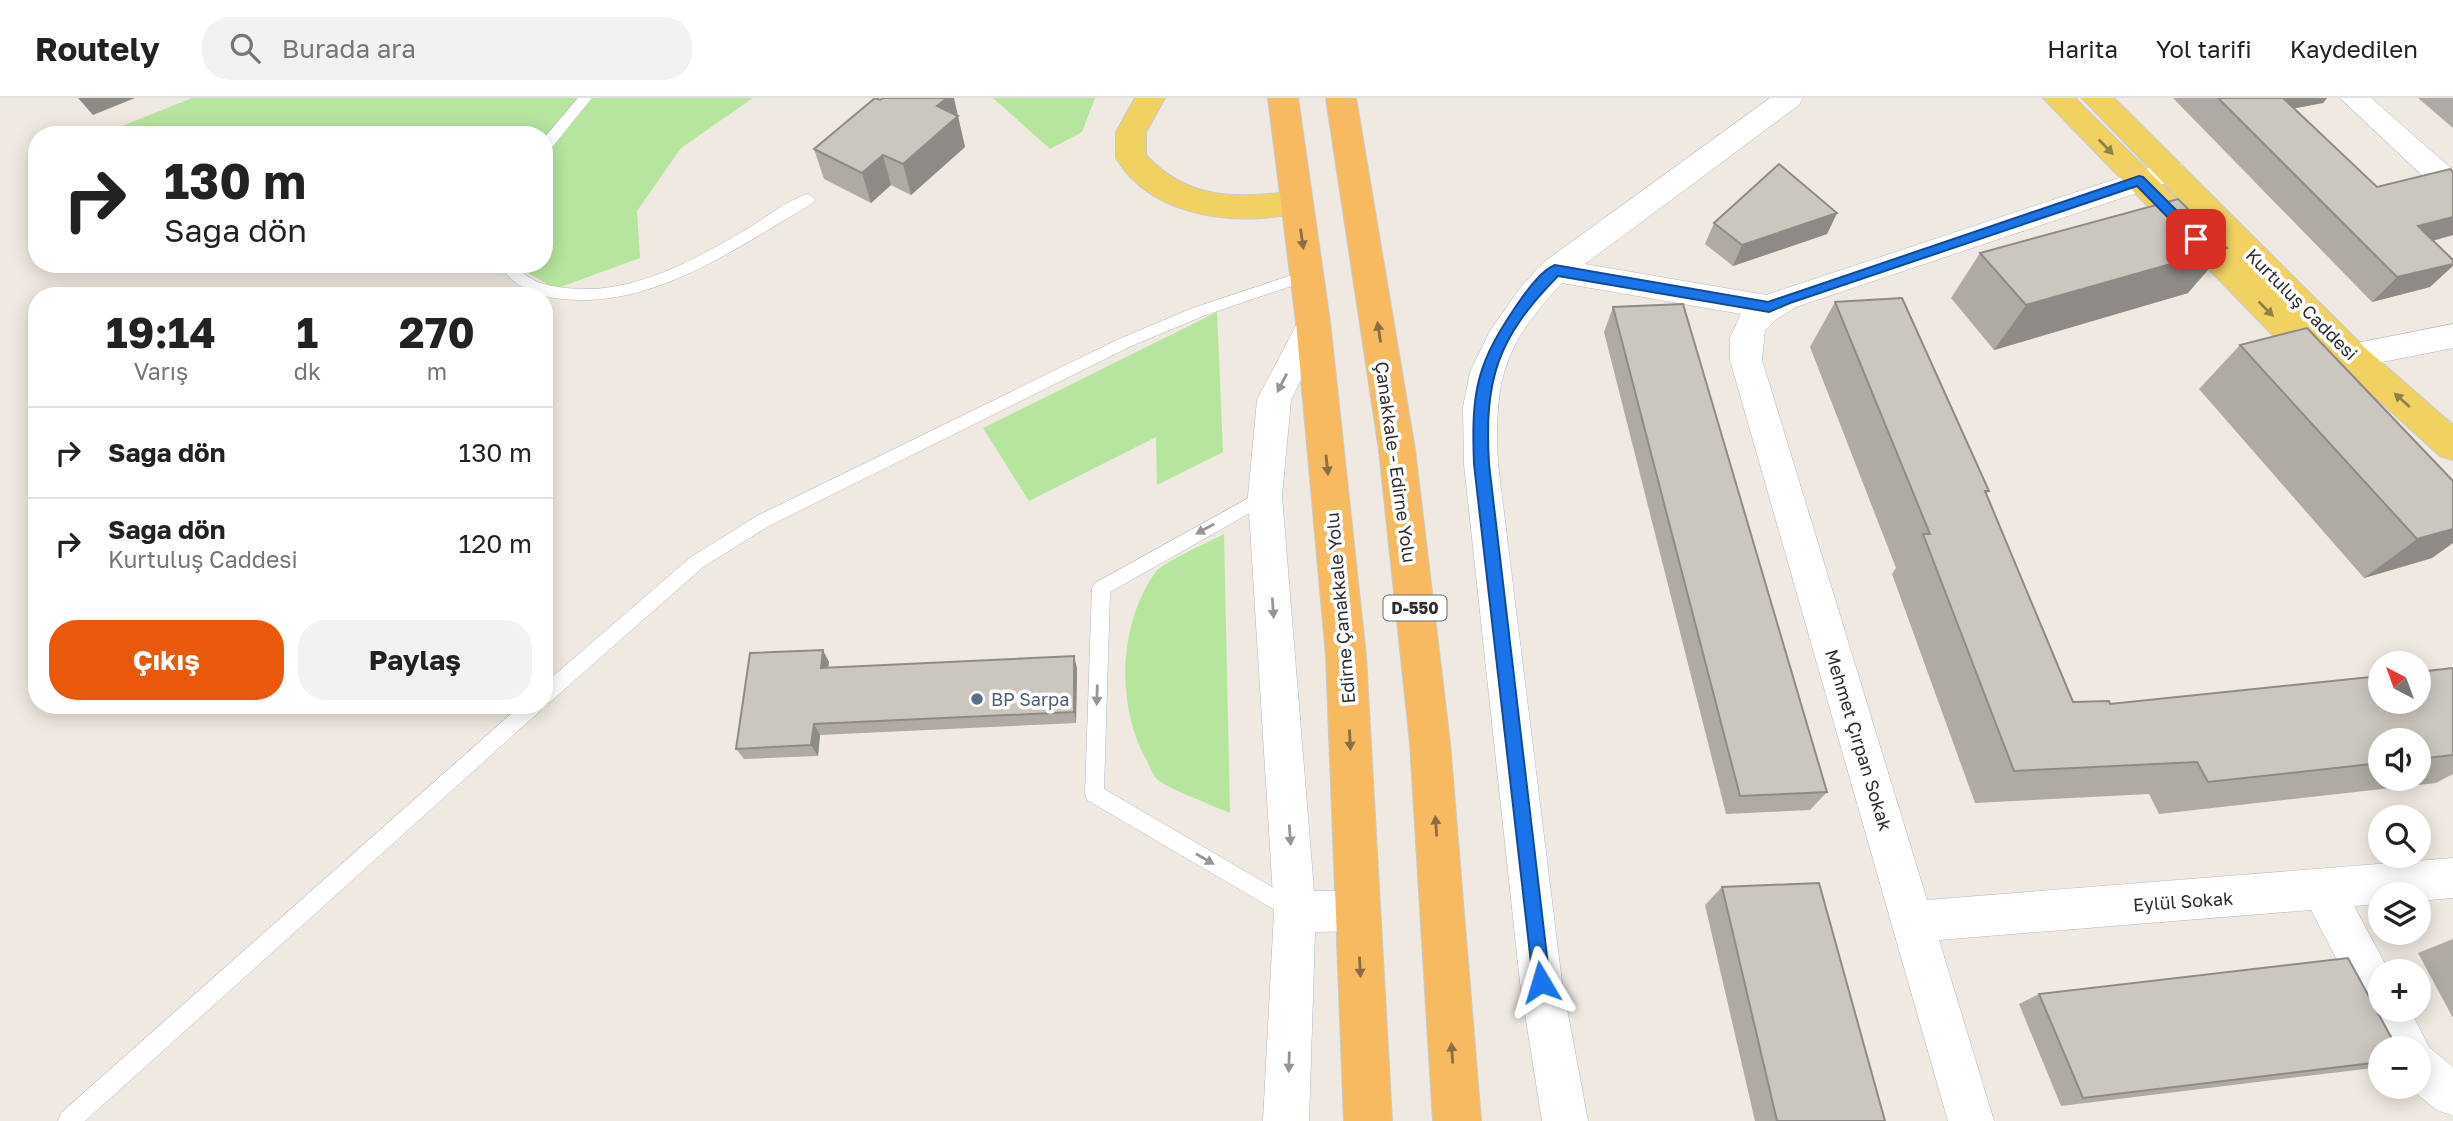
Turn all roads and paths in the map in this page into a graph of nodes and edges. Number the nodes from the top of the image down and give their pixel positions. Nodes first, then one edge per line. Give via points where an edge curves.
1 (585, 98) edge
2 (1150, 98) edge
3 (1283, 98) edge
4 (1789, 98) edge
5 (2058, 98) edge
6 (2097, 98) edge
7 (2354, 98) edge
8 (1347, 109) edge
9 (553, 137) edge
10 (2171, 171) junction
11 (2139, 181) junction
12 (2453, 187) edge
13 (808, 199) dead end
14 (1297, 202) junction
15 (1555, 270) junction
16 (514, 273) edge
17 (1307, 275) junction
18 (534, 287) edge
19 (553, 293) edge
20 (1769, 307) junction
21 (1313, 322) junction
22 (2453, 336) edge
23 (2353, 356) junction
24 (2376, 418) edge
25 (2453, 446) edge
26 (1265, 496) junction
27 (553, 688) edge
28 (524, 714) edge
29 (2453, 878) edge
30 (2323, 890) junction
31 (1358, 911) junction
32 (1295, 912) junction
33 (1913, 922) junction
34 (2368, 975) edge
35 (2431, 1078) edge
36 (2453, 1094) edge
37 (69, 1121) edge
38 (1286, 1121) edge
39 (1368, 1121) edge
40 (1457, 1121) edge
41 (1565, 1121) edge
42 (1971, 1121) edge

1 - 9 lane
2 - 14 main road via 1131,132 1131,158 1154,182 1185,198 1222,205
3 - 14 highway, Edirne Çanakkale Yolu
4 - 15 street
5 -> 11 main road, Kurtuluş Caddesi
6 - 10 main road, Kurtuluş Caddesi
7 - 12 street
40 -> 8 highway, Çanakkale - Edirne Yolu / D-550 via 1428,730 1397,450
10 - 11 street
10 - 23 main road, Kurtuluş Caddesi
11 - 20 street
11 -> 24 main road, Kurtuluş Caddesi
13 - 19 lane via 672,275 643,286 612,293
14 -> 17 highway, Edirne Çanakkale Yolu
15 - 20 street
15 - 41 street via 1507,330 1491,361 1482,389 1479,426 1541,982
16 - 18 lane
17 - 21 highway, Edirne Çanakkale Yolu
17 - 27 lane via 1124,343 763,522 698,562
20 - 33 street, Mehmet Çırpan Sokak via 1752,321 1744,340 1746,360
21 -> 26 street via 1274,400
21 -> 31 highway, Edirne Çanakkale Yolu via 1346,656
22 - 23 street
25 -> 23 main road, Kurtuluş Caddesi
26 -> 32 street
26 -> 32 lane via 1101,588 1094,794
28 - 37 lane
29 - 30 street, Eylül Sokak
30 - 33 street, Eylül Sokak
30 - 34 street
31 - 32 street
31 -> 39 highway, Edirne Çanakkale Yolu
32 -> 38 street
33 - 42 street, Mehmet Çırpan Sokak
35 - 36 street

